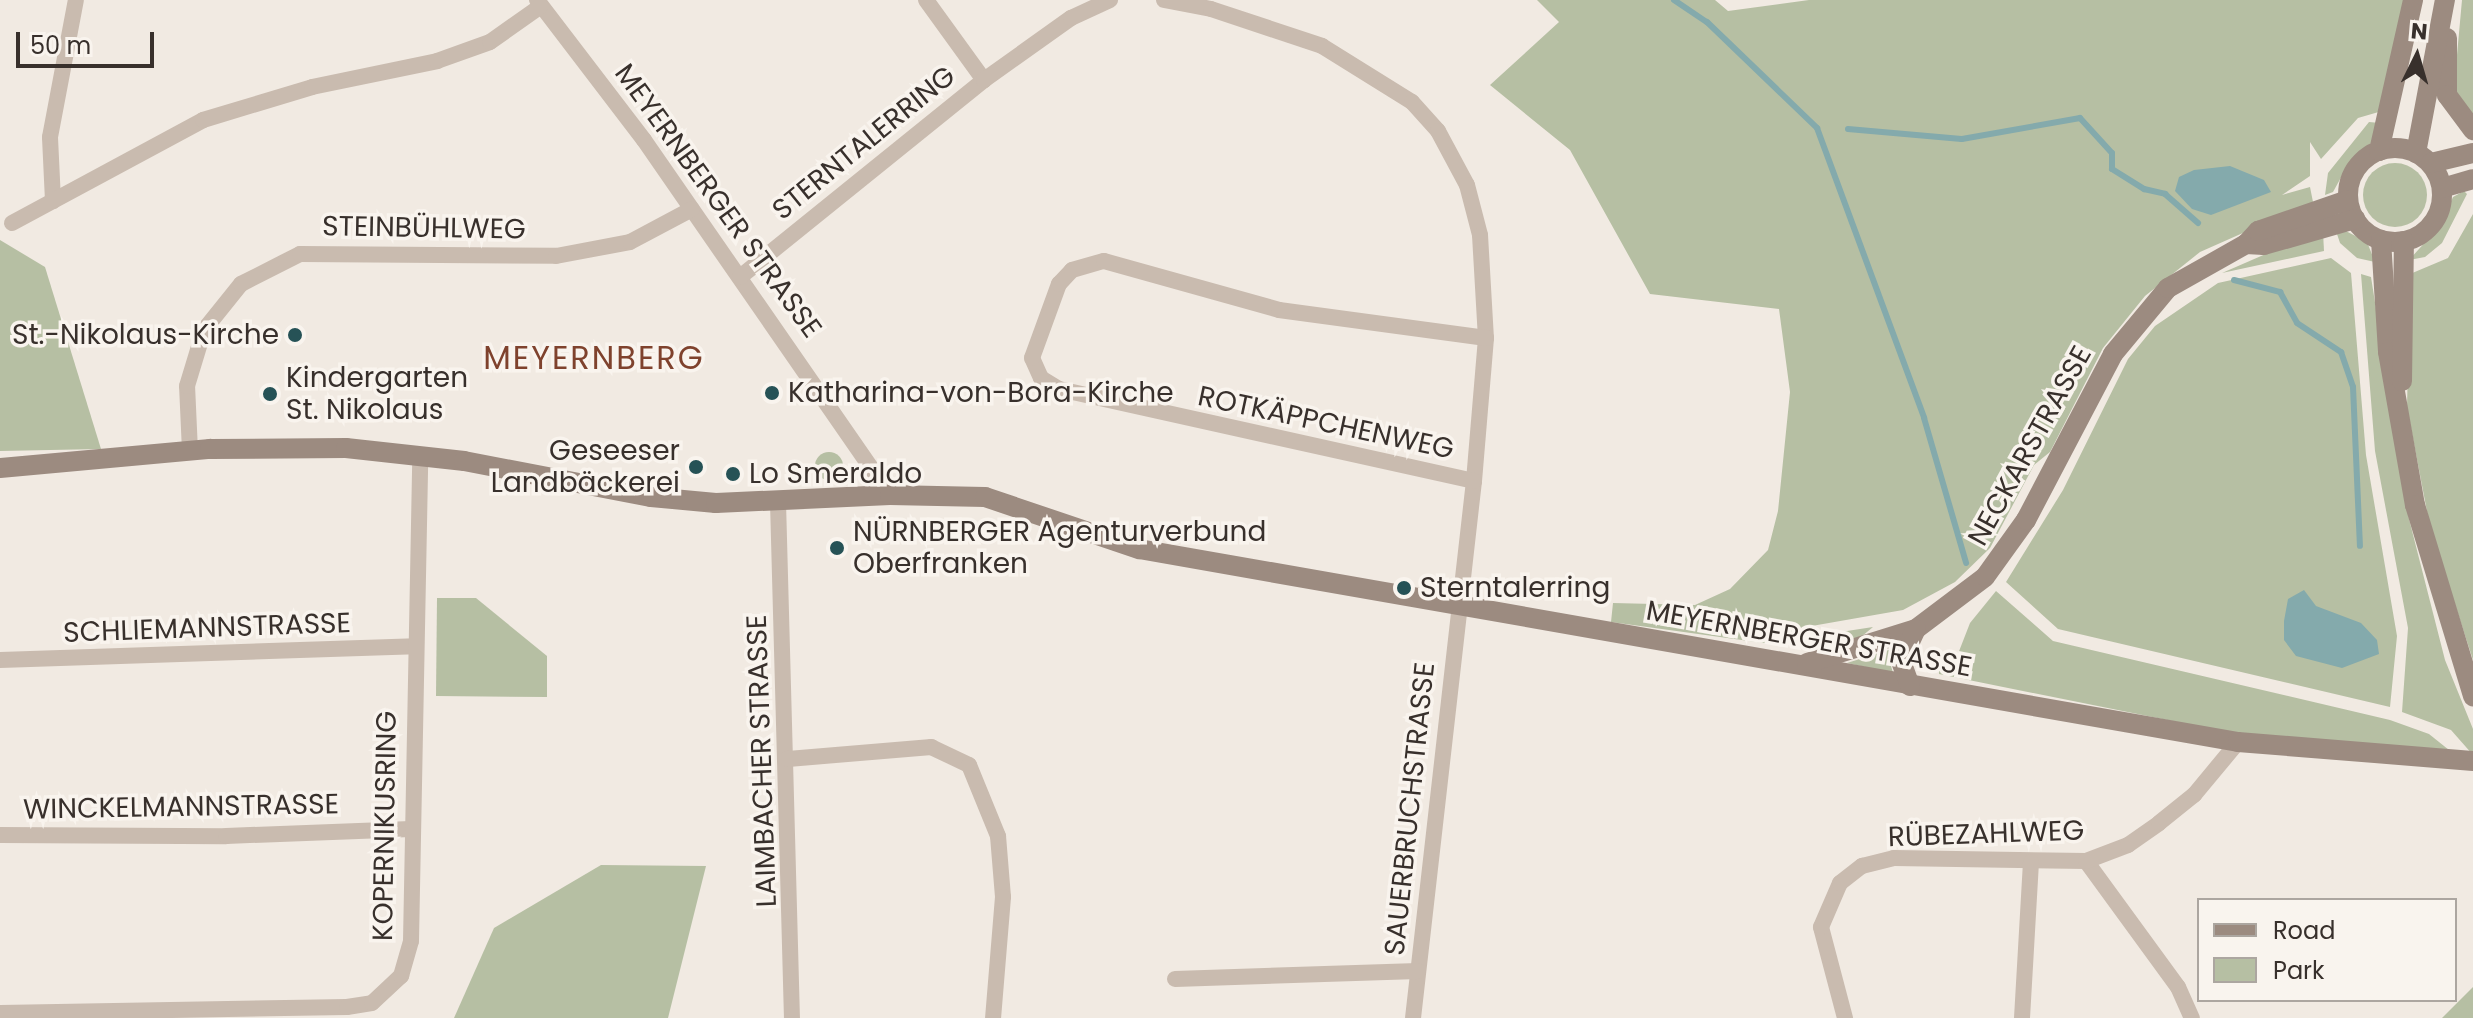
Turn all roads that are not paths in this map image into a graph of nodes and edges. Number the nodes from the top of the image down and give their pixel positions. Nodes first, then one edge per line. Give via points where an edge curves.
1 (76, 0) edge
2 (926, 0) edge
3 (1110, 0) edge
4 (1164, 0) edge
5 (2413, 0) edge
6 (539, 3) edge
7 (2444, 5) edge
8 (984, 80) junction
9 (2473, 130) edge
10 (2379, 151) junction
11 (2473, 153) edge
12 (2423, 158) junction
13 (2473, 179) edge
14 (2442, 188) junction
15 (53, 201) junction
16 (692, 209) junction
17 (2352, 209) junction
18 (12, 223) dead end
19 (2381, 240) junction
20 (2404, 241) junction
21 (740, 277) junction
22 (1486, 338) junction
23 (2400, 421) junction
24 (190, 451) junction
25 (420, 455) junction
26 (0, 468) edge
27 (1474, 481) junction
28 (890, 495) junction
29 (778, 502) junction
30 (1460, 605) junction
31 (1916, 629) junction
32 (415, 646) junction
33 (0, 660) edge
34 (1801, 665) junction
35 (1910, 686) junction
36 (2473, 696) edge
37 (2238, 742) junction
38 (788, 759) junction
39 (2473, 761) edge
40 (411, 829) junction
41 (0, 835) edge
42 (2086, 861) junction
43 (2031, 862) junction
44 (1418, 971) junction
45 (1175, 979) dead end
46 (0, 1013) edge
47 (792, 1018) edge
48 (993, 1018) edge
49 (1413, 1018) edge
50 (1845, 1018) edge
51 (2022, 1018) edge
52 (2192, 1018) edge

1 - 15 street via 50,137
2 - 8 street, STERNTALERRING
3 - 8 street, STERNTALERRING via 1071,18
4 - 22 street via 1211,9 1322,46 1412,102 1438,131 1467,185 1486,273
5 - 10 street
6 - 15 street via 490,42 437,61 312,87 203,120
6 - 16 street, MEYERNBERGER STRASSE
7 - 9 street via 2447,95
7 - 12 street
8 - 21 street, STERNTALERRING
10 - 12 street
10 - 17 street via 2356,169
11 - 12 street
12 - 14 street
13 - 14 street
14 - 20 street via 2433,224
15 - 18 street
16 - 21 street, MEYERNBERGER STRASSE
16 - 24 street, STEINBÜHLWEG via 630,242 556,256 300,254 241,284 204,330 187,386
17 - 19 street
17 - 31 street, NECKARSTRASSE via 2264,245 2246,244 2184,276 2150,305 2113,354 2007,552 1975,587
19 - 20 street
19 - 23 street via 2388,352
20 - 23 street
21 - 28 street, MEYERNBERGER STRASSE
22 - 27 street
22 - 27 street, ROTKÄPPCHENWEG via 1279,310 1104,261 1072,270 1059,284 1036,341 1034,368 1059,389
23 - 36 street via 2436,586
24 - 25 street via 295,446
24 - 26 street
25 - 29 street via 651,497
25 - 32 street, KOPERNIKUSRING
27 - 30 street
28 - 29 street
28 - 30 street, MEYERNBERGER STRASSE via 985,497 1139,549
29 - 38 street, LAIMBACHER STRASSE
30 - 34 street, MEYERNBERGER STRASSE
30 - 44 street, SAUERBRUCHSTRASSE
31 - 34 street, NECKARSTRASSE
31 - 35 street via 1901,661
32 - 33 street, SCHLIEMANNSTRASSE
32 - 40 street, KOPERNIKUSRING
34 - 35 street, MEYERNBERGER STRASSE
35 - 37 street, MEYERNBERGER STRASSE
37 - 39 street, MEYERNBERGER STRASSE
37 - 42 street, RÜBEZAHLWEG via 2194,795 2159,823 2128,845
38 - 47 street, LAIMBACHER STRASSE
38 - 48 street via 931,747 969,765 998,836 1003,897
40 - 41 street, WINCKELMANNSTRASSE via 195,837
40 - 46 street, KOPERNIKUSRING via 408,960 388,992 372,1003
42 - 43 street, RÜBEZAHLWEG
42 - 52 street via 2178,987
43 - 50 street, RÜBEZAHLWEG via 1894,858 1862,866 1840,883 1821,927
43 - 51 street
44 - 45 street
44 - 49 street, SAUERBRUCHSTRASSE

